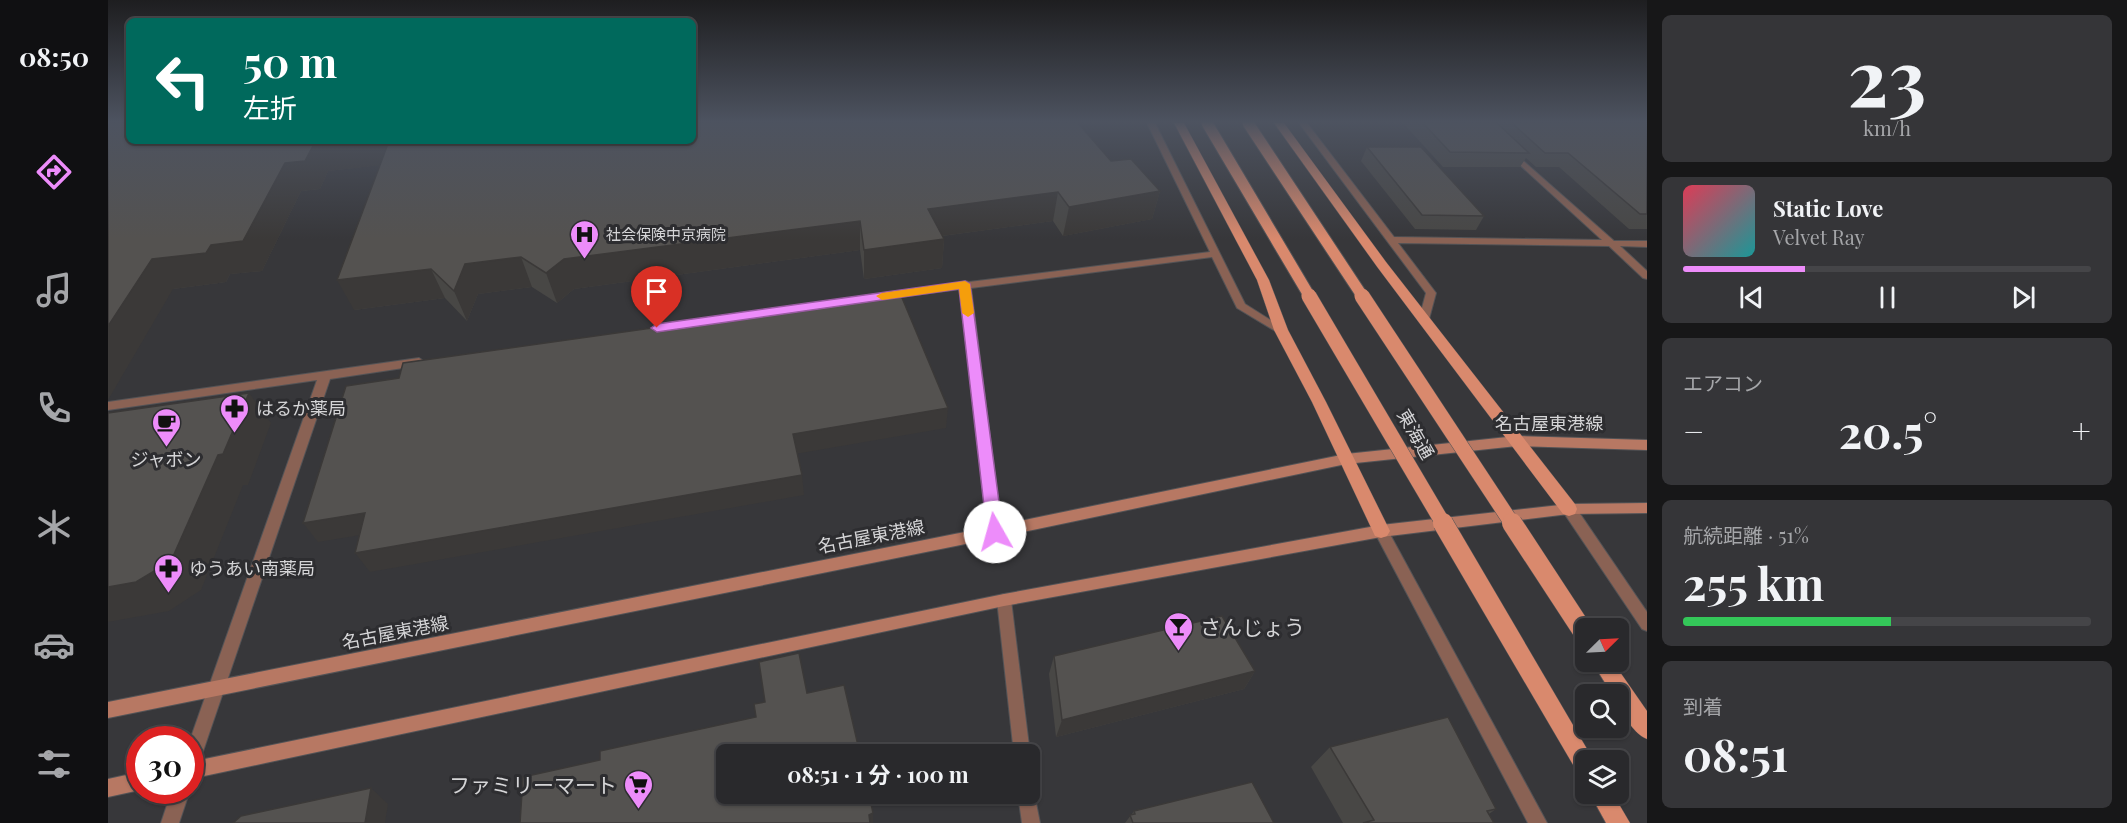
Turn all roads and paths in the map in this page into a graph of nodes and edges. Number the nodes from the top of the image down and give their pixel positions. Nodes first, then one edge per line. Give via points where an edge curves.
1 (1170, 161) edge
2 (1200, 161) edge
3 (1230, 161) edge
4 (1273, 161) edge
5 (1307, 161) edge
6 (1333, 161) edge
7 (1522, 161) edge
8 (1393, 240) junction
9 (1612, 244) junction
10 (1647, 244) edge
11 (1216, 254) junction
12 (1647, 276) edge
13 (965, 284) junction
14 (870, 298) edge
15 (1424, 319) junction
16 (1281, 330) junction
17 (432, 360) edge
18 (325, 375) junction
19 (108, 406) edge
20 (1517, 441) junction
21 (1647, 445) edge
22 (1346, 459) junction
23 (1647, 508) edge
24 (1569, 509) junction
25 (1380, 531) junction
26 (995, 532) junction
27 (1004, 600) junction
28 (1575, 619) edge
29 (1647, 624) edge
30 (1609, 672) edge
31 (217, 689) junction
32 (108, 710) edge
33 (204, 726) edge
34 (1647, 729) edge
35 (1022, 744) edge
36 (1576, 750) edge
37 (204, 768) edge
38 (126, 784) edge
39 (108, 788) edge
40 (176, 804) edge
41 (1028, 804) edge
42 (1607, 804) edge
43 (170, 823) edge
44 (1031, 823) edge
45 (1538, 823) edge
46 (1618, 823) edge

1 - 11 street
2 - 16 main road via 1263,280
3 - 36 main road, 東海通, bridge
4 - 28 main road, 東海通, bridge
5 - 15 main road
6 - 8 street
7 - 9 street
8 - 9 street
8 - 15 street via 1431,293
9 - 10 street
9 - 12 street
11 - 13 street
11 - 16 street via 1241,306
13 - 14 street
13 - 26 street
15 - 20 main road
16 - 22 main road
17 - 18 street
18 - 19 street
18 - 31 street
20 - 21 main road, 名古屋東港線
20 - 22 main road, 名古屋東港線
20 - 24 main road
22 - 25 main road
22 - 26 main road, 名古屋東港線
23 - 24 main road
24 - 25 main road
24 - 29 street
25 - 27 main road
25 - 45 street
26 - 31 main road, 名古屋東港線
27 - 35 street
27 - 37 main road
30 - 34 main road
31 - 32 main road, 名古屋東港線
31 - 33 street
38 - 39 main road
40 - 43 street
41 - 44 street
42 - 46 main road

